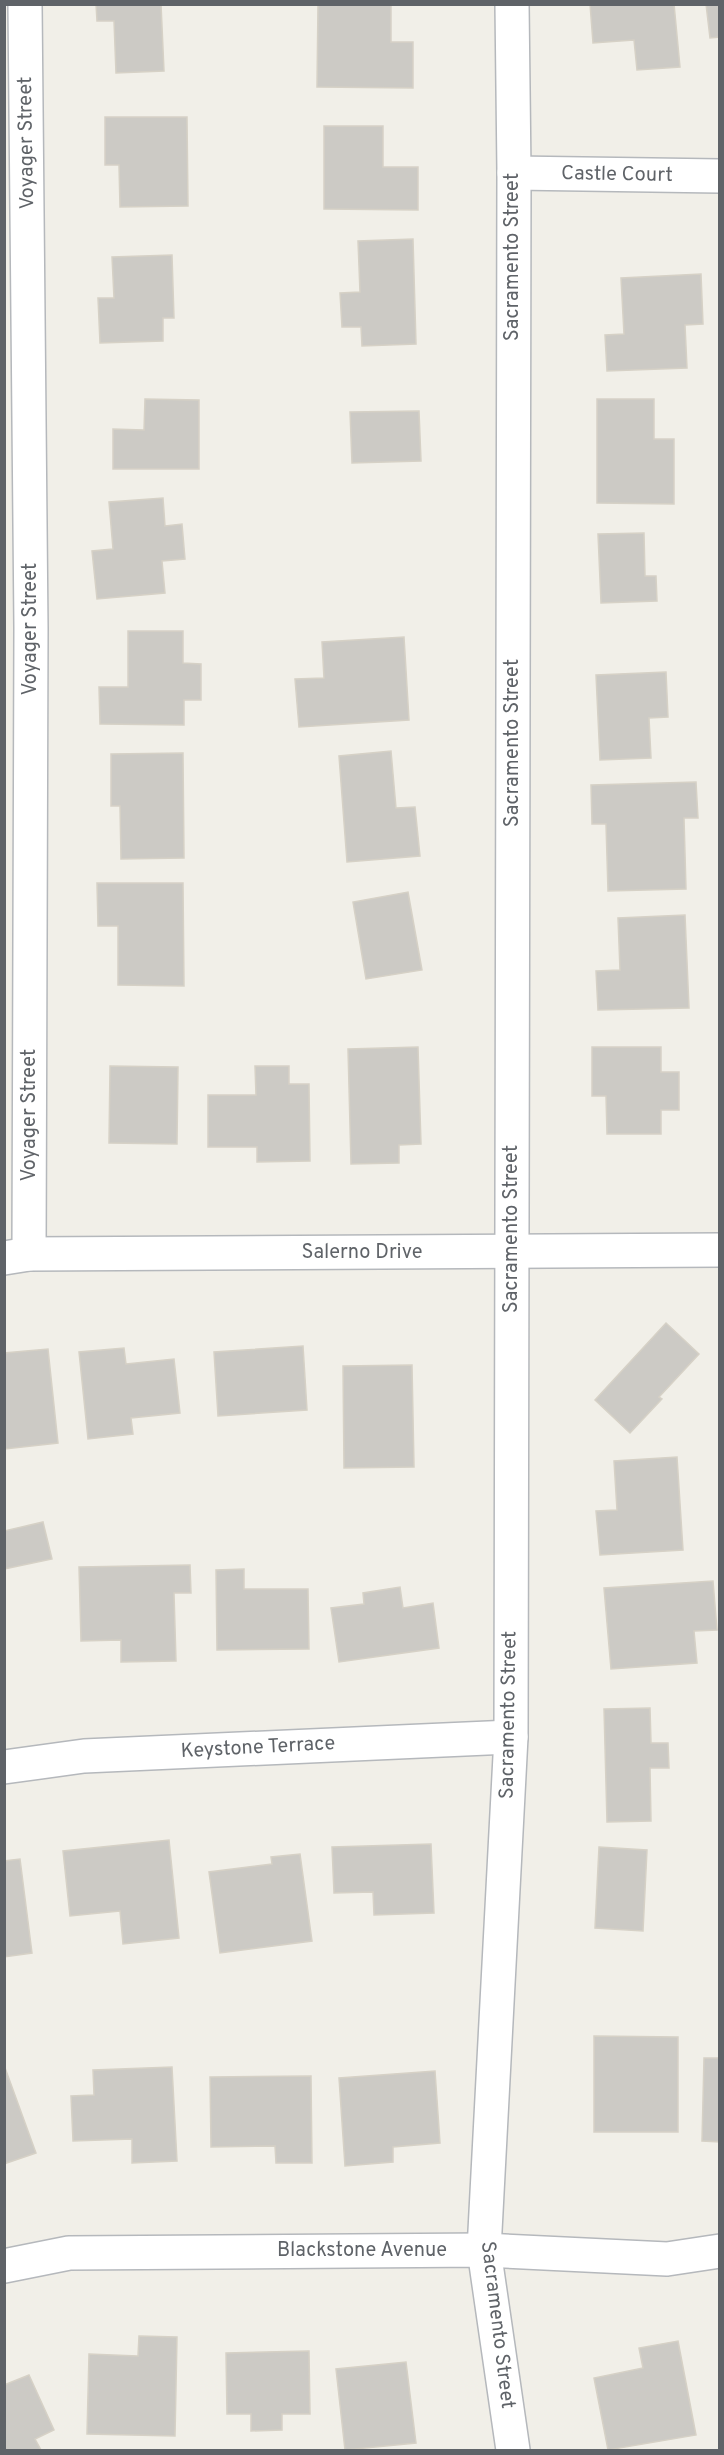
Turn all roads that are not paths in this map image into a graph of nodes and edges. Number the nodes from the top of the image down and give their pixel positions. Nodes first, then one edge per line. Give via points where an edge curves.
1 (512, 4) edge
2 (18, 7) edge
3 (513, 173) junction
4 (720, 176) edge
5 (18, 628) edge
6 (720, 1250) edge
7 (512, 1253) junction
8 (17, 1256) edge
9 (511, 1737) junction
10 (4, 1767) edge
11 (484, 2250) junction
12 (720, 2251) edge
13 (4, 2266) edge
14 (513, 2451) edge

1 - 3 street, Sacramento Street
2 - 5 street, Voyager Street
3 - 4 street, Castle Court
3 - 7 street, Sacramento Street
5 - 8 street, Voyager Street
6 - 7 street, Salerno Drive
7 - 8 street, Salerno Drive
7 - 9 street, Sacramento Street
9 - 10 street, Keystone Terrace via 84,1756
9 - 11 street, Sacramento Street
11 - 12 street, Blackstone Avenue via 668,2259
11 - 13 street, Blackstone Avenue via 69,2253
11 - 14 street, Sacramento Street

